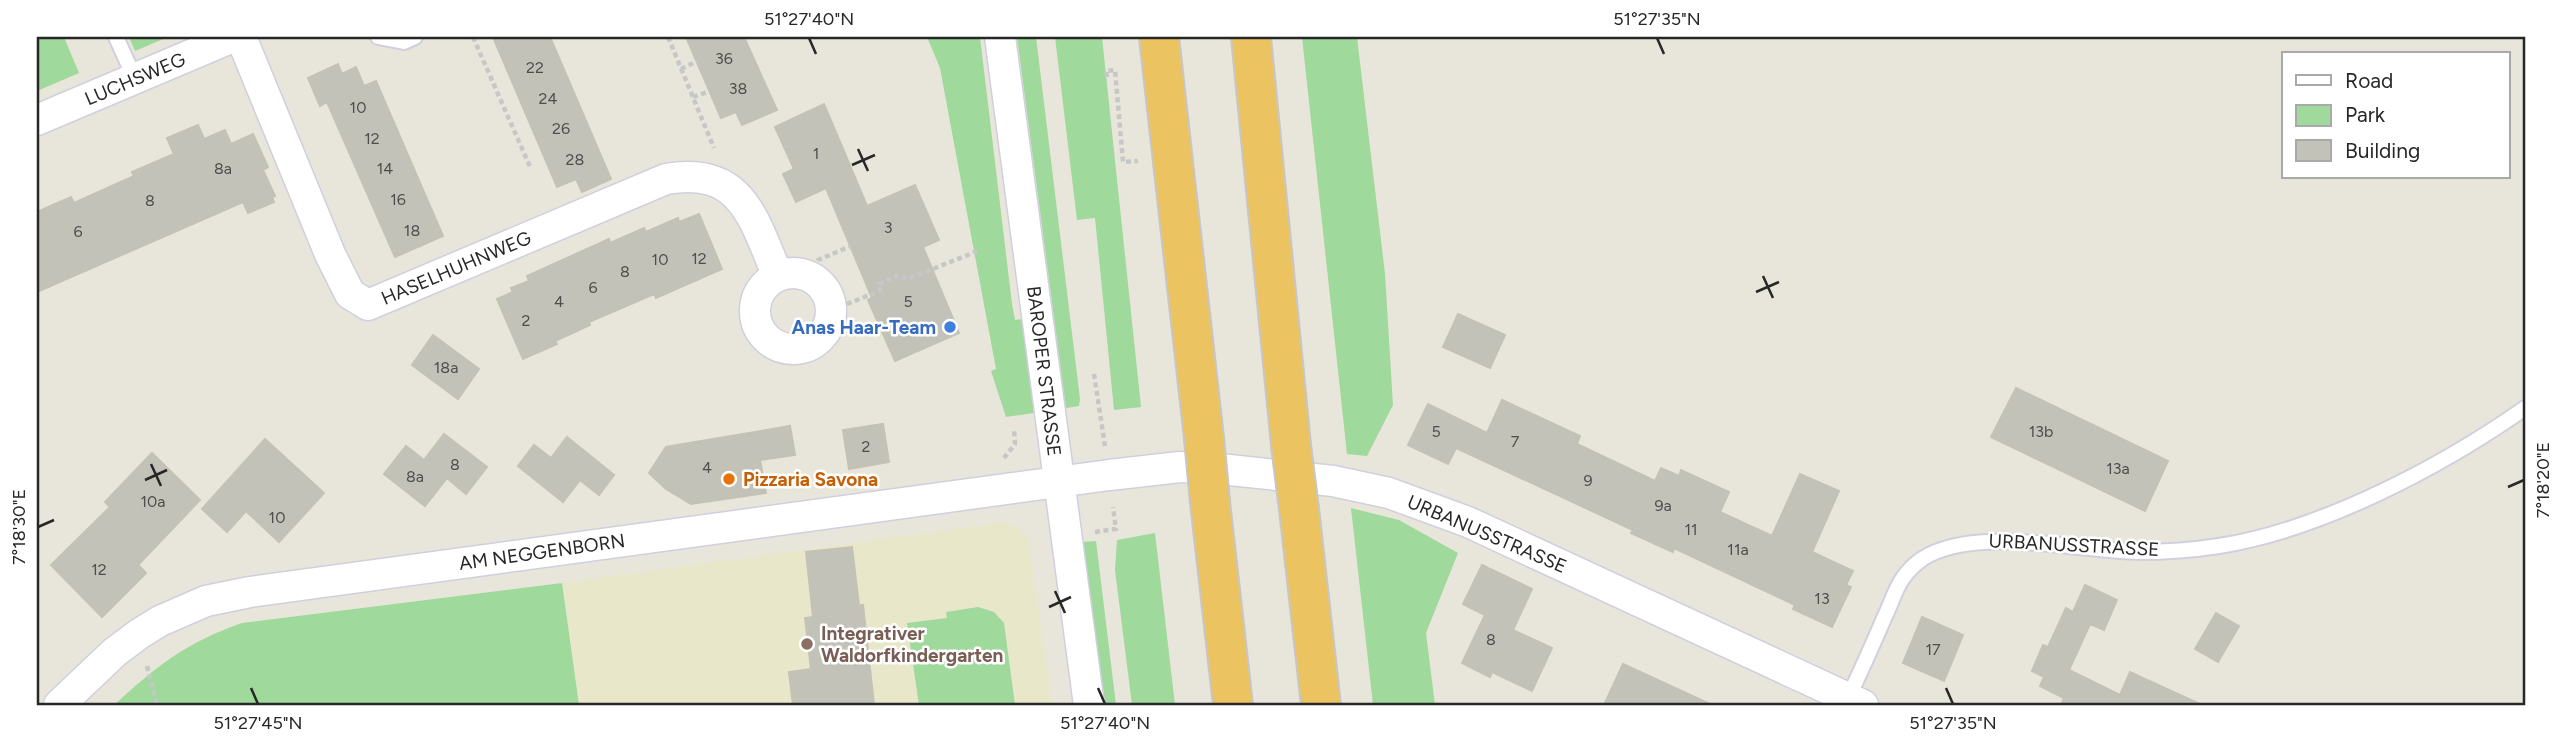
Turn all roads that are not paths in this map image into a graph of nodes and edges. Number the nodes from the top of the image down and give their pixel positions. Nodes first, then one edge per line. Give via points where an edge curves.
1 (116, 37) edge
2 (233, 37) edge
3 (241, 37) edge
4 (378, 37) edge
5 (415, 37) edge
6 (1000, 37) edge
7 (1159, 37) edge
8 (1251, 37) edge
9 (135, 79) junction
10 (37, 120) edge
11 (778, 276) junction
12 (2525, 408) edge
13 (1059, 482) junction
14 (1856, 702) edge
15 (59, 705) edge
16 (1088, 705) edge
17 (1233, 705) edge
18 (1321, 705) edge

1 - 9 lane
2 - 9 street, LUCHSWEG
3 - 11 street, HASELHUHNWEG via 330,254 350,294 368,305 666,179 685,176 719,182 746,203
4 - 5 lane via 404,42
6 - 13 street, BAROPER STRASSE
7 - 17 highway, bridge
8 - 18 highway, bridge
9 - 10 street, LUCHSWEG
11 - 11 street via 761,290 756,318 773,343 802,348 822,335 828,324 827,296 810,277 797,273
12 - 14 lane, URBANUSSTRASSE via 2374,494 2262,537 2153,551 1979,541 1939,550 1919,561 1903,578
13 - 14 street, URBANUSSTRASSE via 1180,467 1333,481 1389,493 1468,522
13 - 15 street, AM NEGGENBORN via 205,601 139,634
13 - 16 street, BAROPER STRASSE

